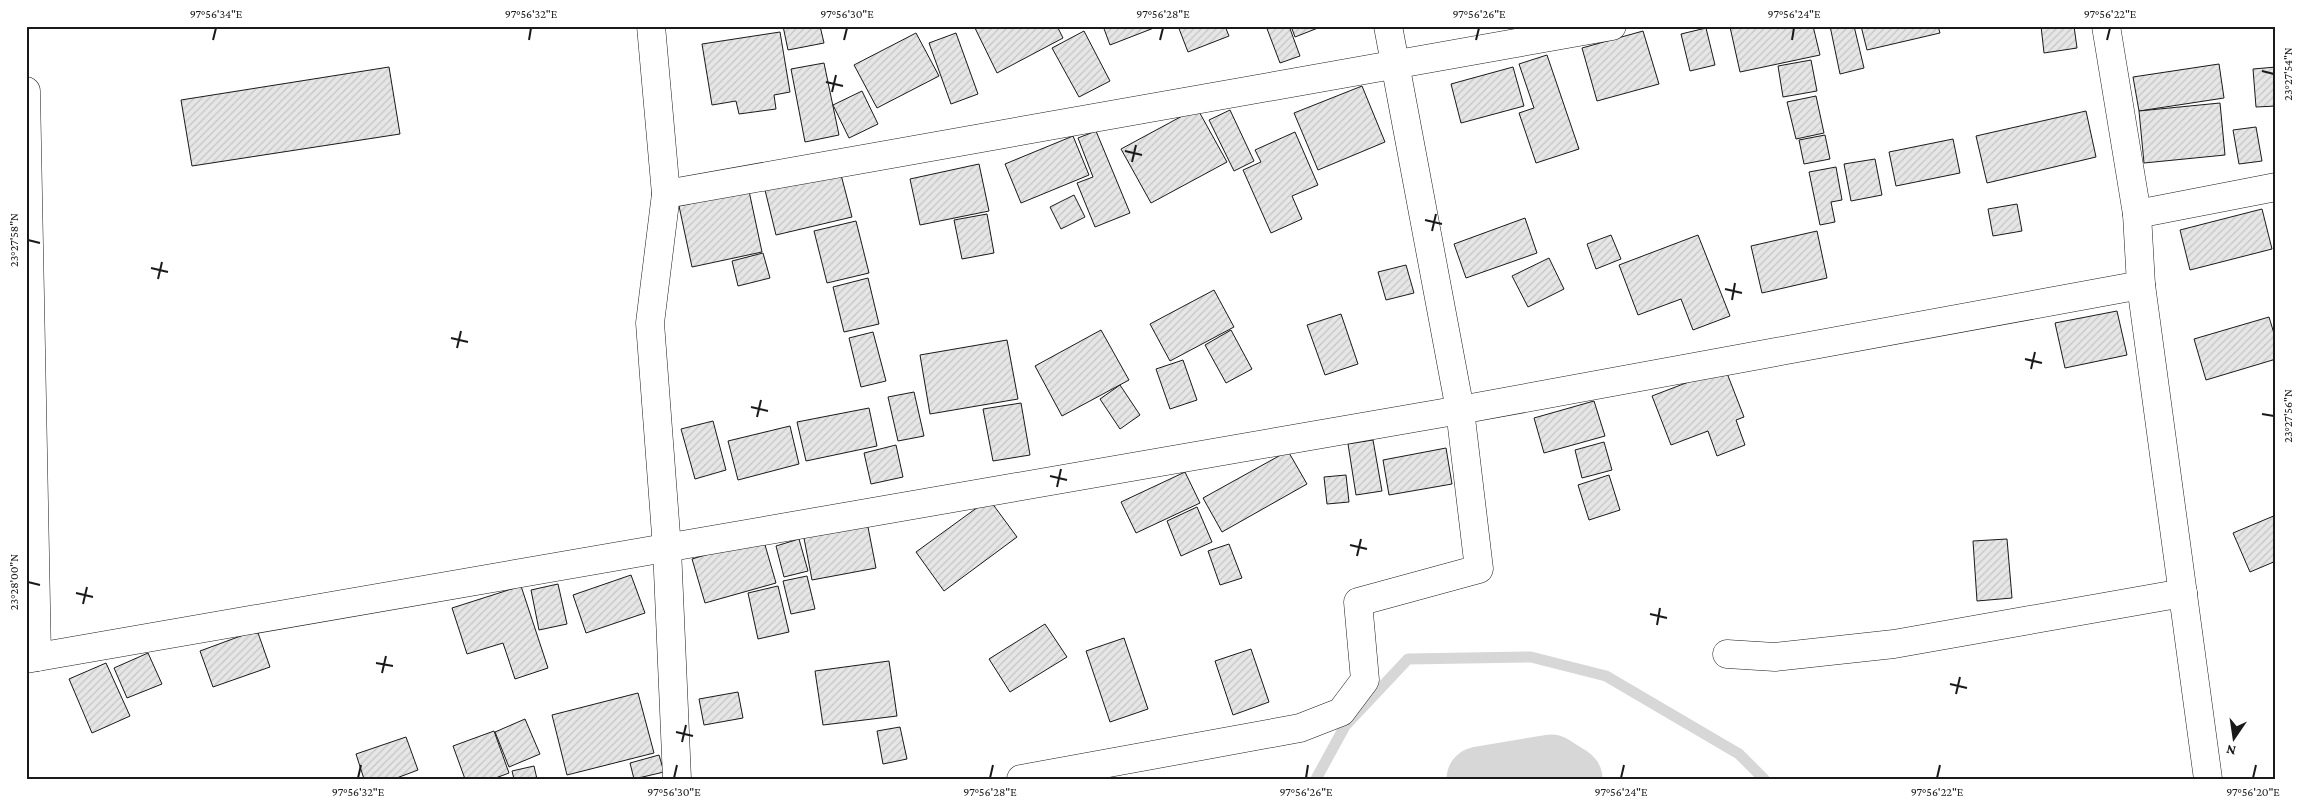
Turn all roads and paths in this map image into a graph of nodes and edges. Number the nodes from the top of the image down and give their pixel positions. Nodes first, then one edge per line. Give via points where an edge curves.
1 (651, 26) edge
2 (1388, 26) edge
3 (1612, 26) edge
4 (2106, 26) edge
5 (1395, 64) junction
6 (26, 91) edge
7 (2276, 187) edge
8 (666, 194) junction
9 (2137, 214) junction
10 (2141, 286) junction
11 (29, 323) edge
12 (1460, 410) junction
13 (667, 548) junction
14 (2183, 593) junction
15 (1727, 654) dead end
16 (32, 658) edge
17 (677, 779) edge
18 (1021, 779) edge
19 (2208, 779) edge

1 - 8 street
2 - 5 street
3 - 5 street
4 - 9 street
5 - 8 street
5 - 12 street
6 - 11 street
7 - 9 street
8 - 13 street via 650,323
9 - 10 street
10 - 12 street
10 - 14 street
11 - 16 street
12 - 13 street
12 - 18 street via 1478,569 1358,602 1365,680 1341,712 1300,728
13 - 16 street
13 - 17 street
14 - 15 street via 1894,644 1775,657
14 - 19 street

